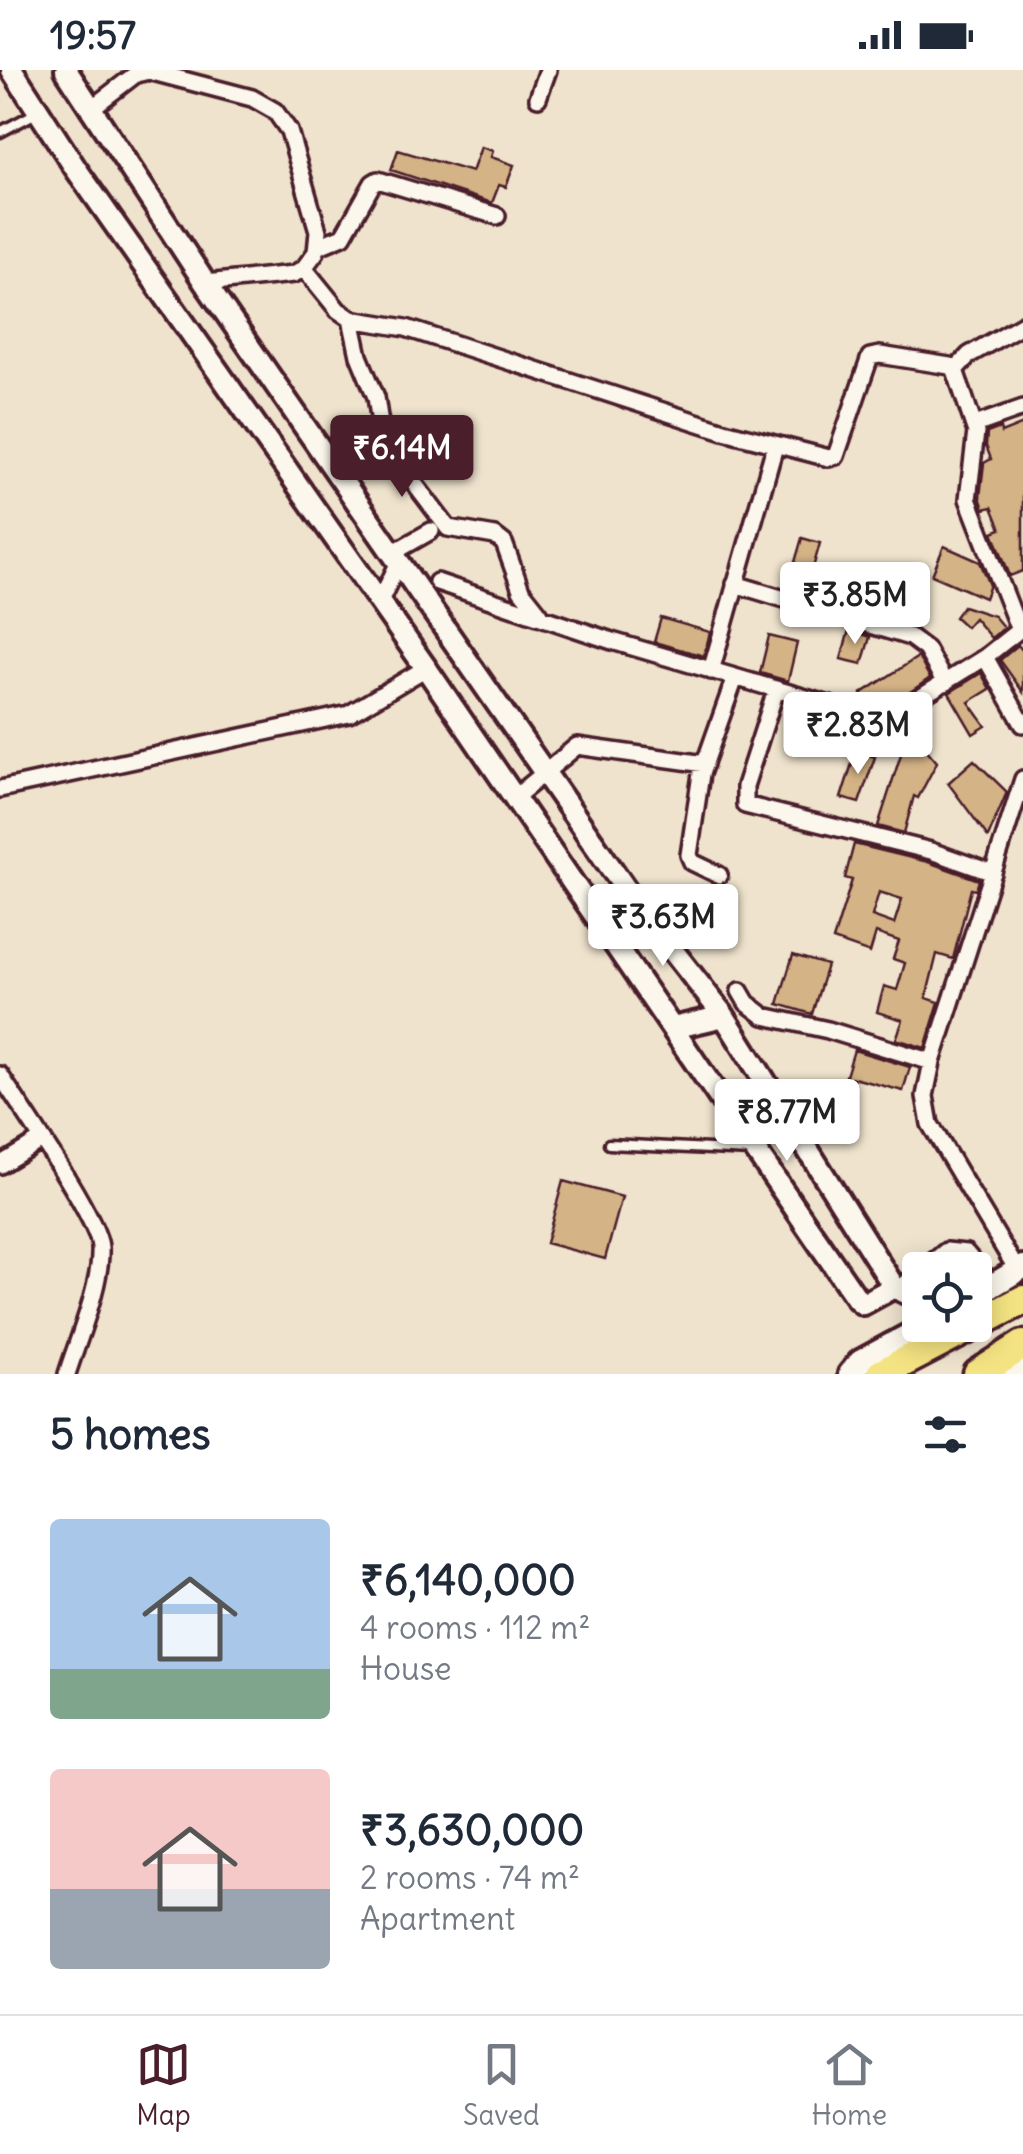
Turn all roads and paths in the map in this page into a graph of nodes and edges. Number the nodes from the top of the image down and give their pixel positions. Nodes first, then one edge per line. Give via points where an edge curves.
1 (12, 70) edge
2 (66, 70) edge
3 (548, 70) edge
4 (538, 98) dead end
5 (89, 110) junction
6 (40, 112) junction
7 (0, 132) edge
8 (497, 216) dead end
9 (319, 246) junction
10 (304, 268) junction
11 (205, 283) junction
12 (351, 319) junction
13 (1023, 324) edge
14 (956, 367) junction
15 (1022, 409) edge
16 (975, 425) junction
17 (775, 446) junction
18 (437, 514) junction
19 (448, 528) junction
20 (431, 531) junction
21 (397, 556) junction
22 (436, 582) dead end
23 (735, 584) junction
24 (379, 603) junction
25 (540, 615) junction
26 (985, 657) junction
27 (426, 668) junction
28 (711, 670) junction
29 (734, 678) junction
30 (946, 683) junction
31 (776, 690) junction
32 (830, 705) dead end
33 (898, 712) dead end
34 (1023, 724) edge
35 (705, 764) junction
36 (546, 775) junction
37 (1023, 778) edge
38 (0, 789) edge
39 (513, 800) junction
40 (993, 873) junction
41 (719, 874) dead end
42 (636, 904) junction
43 (612, 938) junction
44 (740, 991) dead end
45 (724, 1016) junction
46 (672, 1028) junction
47 (932, 1062) junction
48 (3, 1085) edge
49 (41, 1140) junction
50 (609, 1144) dead end
51 (756, 1152) junction
52 (0, 1165) edge
53 (1020, 1269) edge
54 (902, 1284) edge
55 (992, 1285) edge
56 (897, 1288) junction
57 (902, 1291) edge
58 (1023, 1300) edge
59 (902, 1339) edge
60 (1023, 1345) edge
61 (1023, 1365) edge
62 (67, 1374) edge
63 (850, 1374) edge
64 (881, 1374) edge
65 (978, 1374) edge
66 (1009, 1374) edge

1 - 6 street
2 - 5 street
3 - 4 street
5 - 9 street via 146,71 266,105 289,131
5 - 11 street
6 - 7 lane
6 - 24 street
8 - 9 street via 378,180 343,236
9 - 10 street
10 - 11 street via 280,278
10 - 12 street
11 - 21 street
12 - 17 street via 406,328
12 - 18 street via 380,430
13 - 14 street
14 - 16 street
14 - 17 street via 871,356 834,458
15 - 16 street
16 - 26 street via 968,499 1019,626
17 - 23 street
18 - 19 street
18 - 20 street
19 - 20 street
19 - 25 street via 504,543
20 - 21 street
21 - 24 street
21 - 36 street
22 - 25 street
23 - 28 street
23 - 30 street via 910,636
24 - 27 street
25 - 28 street
26 - 30 street
26 - 34 street
27 - 38 street via 349,714
27 - 39 street
28 - 29 street
29 - 31 street
29 - 35 street
30 - 33 street
31 - 32 street
31 - 40 street via 745,786 745,806 931,851
35 - 36 street via 577,746
35 - 41 street via 689,857
36 - 39 street
36 - 42 street
37 - 40 street
39 - 43 street
40 - 47 street
42 - 43 street
42 - 45 street
43 - 46 street
44 - 47 street via 764,1016
45 - 46 street
45 - 56 street
46 - 51 street
47 - 53 street via 930,1124
48 - 49 street
49 - 52 street
49 - 62 street via 100,1243
50 - 51 lane
51 - 56 street via 857,1299 863,1304
53 - 55 main road
54 - 56 street
56 - 57 street
58 - 64 highway
59 - 63 main road
60 - 65 highway
61 - 66 main road

